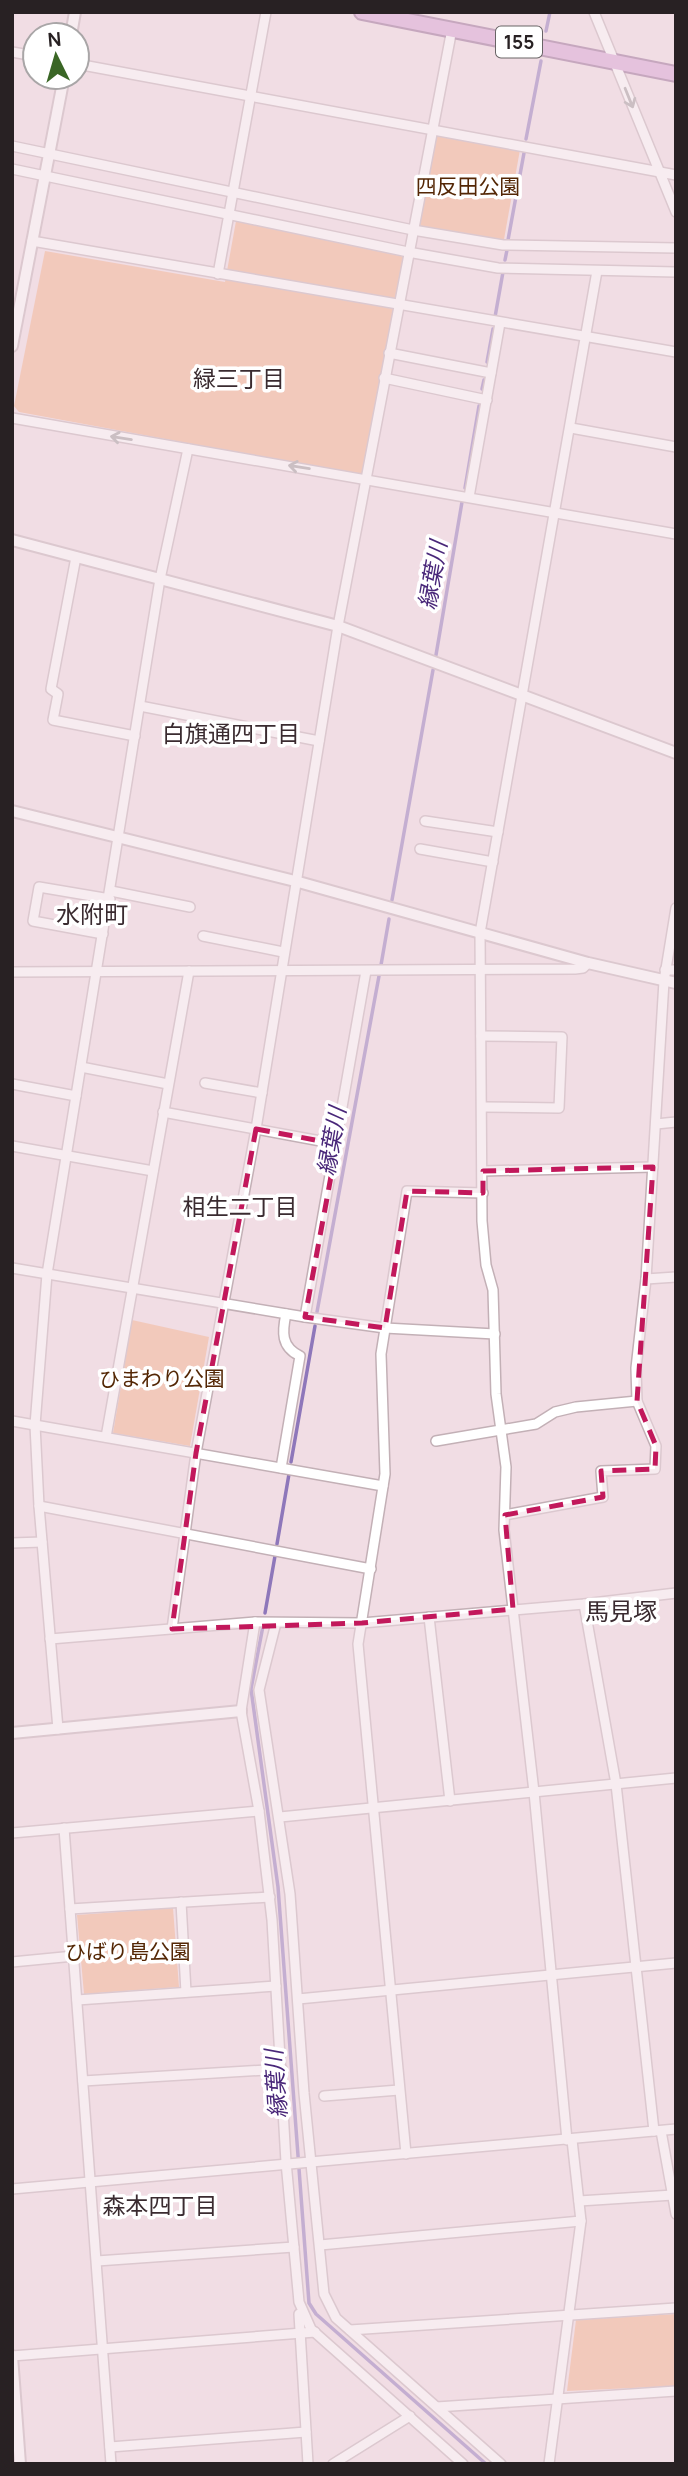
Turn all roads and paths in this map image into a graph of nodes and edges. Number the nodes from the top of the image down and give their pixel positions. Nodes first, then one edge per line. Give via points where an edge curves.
1 (266, 12) edge
2 (362, 12) edge
3 (594, 12) edge
4 (452, 29) junction
5 (614, 61) junction
6 (91, 67) edge
7 (676, 74) edge
8 (61, 91) edge
9 (249, 95) junction
10 (433, 130) junction
11 (12, 146) edge
12 (49, 153) junction
13 (12, 169) edge
14 (659, 172) junction
15 (676, 175) edge
16 (44, 176) junction
17 (233, 193) junction
18 (676, 212) edge
19 (229, 214) junction
20 (413, 230) junction
21 (32, 241) junction
22 (676, 248) edge
23 (408, 252) junction
24 (597, 271) junction
25 (676, 272) edge
26 (218, 274) junction
27 (398, 305) junction
28 (500, 323) junction
29 (585, 334) junction
30 (12, 346) edge
31 (676, 352) edge
32 (389, 353) junction
33 (491, 373) junction
34 (384, 378) junction
35 (487, 400) junction
36 (12, 418) edge
37 (571, 428) junction
38 (676, 447) edge
39 (188, 449) junction
40 (366, 478) junction
41 (469, 497) junction
42 (555, 512) junction
43 (676, 534) edge
44 (12, 540) edge
45 (76, 557) junction
46 (160, 579) junction
47 (338, 626) junction
48 (524, 697) junction
49 (139, 706) junction
50 (135, 736) junction
51 (319, 741) junction
52 (676, 752) edge
53 (12, 811) edge
54 (425, 821) dead end
55 (498, 832) junction
56 (118, 837) junction
57 (420, 849) dead end
58 (493, 862) junction
59 (295, 881) junction
60 (110, 895) junction
61 (190, 907) dead end
62 (676, 908) edge
63 (103, 933) junction
64 (480, 933) junction
65 (202, 936) dead end
66 (283, 952) junction
67 (588, 963) junction
68 (478, 970) junction
69 (676, 970) edge
70 (97, 971) junction
71 (189, 971) junction
72 (280, 971) junction
73 (366, 971) junction
74 (12, 972) edge
75 (664, 975) junction
76 (676, 983) edge
77 (481, 1037) junction
78 (81, 1067) junction
79 (205, 1083) dead end
80 (12, 1084) edge
81 (168, 1084) junction
82 (262, 1093) junction
83 (76, 1096) junction
84 (484, 1107) junction
85 (163, 1112) junction
86 (676, 1122) edge
87 (656, 1124) junction
88 (256, 1129) junction
89 (337, 1144) junction
90 (12, 1146) edge
91 (66, 1156) junction
92 (653, 1167) junction
93 (153, 1171) junction
94 (483, 1171) junction
95 (483, 1193) junction
96 (12, 1268) edge
97 (47, 1275) junction
98 (676, 1277) edge
99 (646, 1279) junction
100 (132, 1288) junction
101 (223, 1303) junction
102 (286, 1314) junction
103 (305, 1317) junction
104 (385, 1328) junction
105 (495, 1334) junction
106 (637, 1401) junction
107 (12, 1421) edge
108 (35, 1425) junction
109 (500, 1431) junction
110 (106, 1437) junction
111 (436, 1441) dead end
112 (196, 1453) junction
113 (281, 1468) junction
114 (383, 1486) junction
115 (39, 1506) junction
116 (505, 1515) junction
117 (186, 1534) junction
118 (42, 1542) junction
119 (12, 1544) edge
120 (371, 1569) junction
121 (676, 1592) edge
122 (584, 1604) junction
123 (513, 1609) junction
124 (429, 1618) junction
125 (255, 1622) junction
126 (276, 1623) junction
127 (362, 1623) junction
128 (172, 1629) junction
129 (50, 1639) junction
130 (241, 1711) junction
131 (58, 1729) junction
132 (12, 1733) edge
133 (676, 1778) edge
134 (616, 1784) junction
135 (534, 1792) junction
136 (450, 1801) junction
137 (372, 1809) junction
138 (259, 1811) junction
139 (280, 1817) junction
140 (64, 1828) junction
141 (12, 1833) edge
142 (270, 1897) junction
143 (181, 1902) junction
144 (70, 1909) junction
145 (74, 1956) junction
146 (12, 1962) edge
147 (676, 1963) edge
148 (634, 1967) junction
149 (551, 1975) junction
150 (276, 1986) junction
151 (388, 1991) junction
152 (186, 1992) junction
153 (298, 1999) junction
154 (77, 2000) junction
155 (282, 2069) junction
156 (83, 2081) junction
157 (399, 2090) junction
158 (324, 2096) dead end
159 (676, 2129) edge
160 (658, 2131) junction
161 (570, 2140) junction
162 (406, 2154) junction
163 (309, 2160) junction
164 (288, 2162) junction
165 (92, 2182) junction
166 (12, 2189) edge
167 (673, 2195) junction
168 (579, 2201) junction
169 (676, 2214) edge
170 (581, 2221) junction
171 (320, 2245) junction
172 (294, 2246) junction
173 (97, 2261) junction
174 (299, 2302) junction
175 (676, 2308) edge
176 (570, 2313) junction
177 (349, 2330) junction
178 (315, 2332) junction
179 (300, 2333) junction
180 (103, 2348) junction
181 (12, 2356) edge
182 (676, 2391) edge
183 (559, 2397) junction
184 (437, 2407) junction
185 (410, 2416) junction
186 (306, 2432) junction
187 (110, 2447) junction
188 (461, 2463) edge
189 (20, 2464) edge
190 (111, 2464) edge
191 (308, 2464) edge
192 (333, 2464) edge
193 (501, 2464) edge
194 (549, 2464) edge

1 - 9 street
2 - 4 highway, 155
3 - 5 street
4 - 5 highway, 155
4 - 10 street
5 - 7 highway, 155
5 -> 14 street
6 - 9 street
8 - 12 street
9 - 10 street
9 - 17 street
10 - 14 street
10 - 20 street
11 - 12 street
12 - 16 street
12 - 17 street
13 - 16 street
14 - 15 street
14 - 18 street
16 - 19 street
16 - 21 street
17 - 19 street
17 - 20 street
19 - 23 street
19 - 26 street
20 - 22 street via 503,245
20 - 23 street
21 - 26 street
21 - 30 street
23 - 24 street via 498,268
23 - 27 street
24 - 25 street
24 - 29 street
26 - 27 street
27 - 28 street
27 - 32 street
28 - 29 street
28 - 33 street
29 - 31 street
29 - 37 street
32 - 33 street
32 - 34 street
33 - 35 street
34 - 35 street
34 - 40 street
35 - 41 street
39 -> 36 street
37 - 38 street
37 - 42 street
40 -> 39 street
39 - 46 street
40 - 41 street
40 - 47 street
41 - 42 street
42 - 43 street
42 - 48 street
44 - 45 street
45 - 46 street
45 - 50 street via 51,689 58,694 53,720
46 - 47 street
46 - 49 street
47 - 48 street
47 - 51 street
48 - 52 street
48 - 55 street
49 - 50 street
49 - 51 street
50 - 56 street
51 - 59 street
53 - 56 street
54 - 55 street
55 - 58 street
56 - 59 street
56 - 60 street
57 - 58 street
58 - 64 street
59 - 64 street
59 - 66 street
60 - 61 street
60 - 63 street
60 - 63 street via 39,887 33,921
62 - 75 street
63 - 70 street
64 - 67 street
64 - 68 street
65 - 66 street
66 - 72 street
67 - 68 street via 575,970
67 - 75 street
68 - 73 street
68 - 77 street
69 - 75 street
70 - 71 street
70 - 74 street
70 - 78 street
71 - 72 street
71 - 81 street
72 - 73 street
72 - 82 street
73 - 89 street
75 - 76 street
75 - 87 street
77 - 84 street
77 - 84 street via 562,1037 559,1108
78 - 81 street
78 - 83 street
79 - 82 street
80 - 83 street
81 - 85 street
82 - 88 street
83 - 91 street
84 - 94 street
85 - 88 street
85 - 93 street
86 - 87 street
87 - 92 street
88 - 89 street
88 - 101 street
89 - 103 street
90 - 91 street
91 - 93 street
91 - 97 street
92 - 94 street
92 - 99 street
93 - 100 street
94 - 95 street
95 - 104 street via 407,1191
95 - 105 street via 485,1265 493,1290
96 - 97 street
97 - 100 street
97 - 108 street
98 - 99 street
99 - 106 street
100 - 101 street
100 - 110 street
101 - 102 street
101 - 112 street
102 - 103 street
102 - 113 street via 284,1341 300,1356
103 - 104 street
104 - 105 street
104 - 114 street via 381,1354
105 - 109 street
106 - 109 street via 576,1407 555,1412 536,1424
106 - 116 street via 656,1446 655,1469 601,1471 603,1497
107 - 108 street
108 - 110 street
108 - 115 street
109 - 111 street
109 - 116 street via 506,1467
110 - 112 street
112 - 113 street
112 - 117 street
113 - 114 street
114 - 120 street
115 - 117 street
115 - 118 street
116 - 123 street
117 - 120 street
117 - 128 street
118 - 119 street
118 - 129 street
120 - 127 street
121 - 122 street
122 - 123 street
122 - 134 street
123 - 124 street
123 - 135 street
124 - 127 street
124 - 136 street
125 - 126 street
125 - 128 street
125 - 130 street
126 - 127 street
126 - 139 street via 259,1690
127 - 137 street via 358,1644
128 - 129 street
129 - 131 street
130 - 131 street
130 - 138 street
131 - 132 street
133 - 134 street
134 - 135 street
134 - 148 street
135 - 136 street
135 - 149 street
136 - 137 street
137 - 139 street
137 - 151 street
138 - 140 street
138 - 142 street
139 - 153 street
140 - 141 street
140 - 144 street
142 - 143 street
142 - 150 street
143 - 144 street
143 - 152 street
144 - 145 street
145 - 146 street
145 - 154 street
147 - 148 street
148 - 149 street
148 - 160 street
149 - 151 street
149 - 161 street
150 - 152 street
150 - 155 street
151 - 153 street
151 - 157 street
152 - 154 street
153 - 163 street
154 - 156 street
155 - 156 street
155 - 164 street
156 - 165 street
157 - 158 street
157 - 162 street
159 - 160 street
160 - 161 street
160 - 167 street
161 - 162 street
161 - 168 street
162 - 163 street
163 - 164 street
163 - 171 street
164 - 165 street
164 - 172 street
165 - 166 street
165 - 173 street
167 - 168 street
167 - 169 street
168 - 170 street
170 - 171 street
170 - 176 street
171 - 177 street via 328,2306
172 - 173 street
172 - 174 street
173 - 180 street
174 - 178 street
174 - 179 street
175 - 176 street
176 - 177 street
176 - 183 street
177 - 184 street
178 - 179 street
178 - 185 street
179 - 180 street
179 - 186 street
180 - 181 street
180 - 187 street
181 - 189 street
182 - 183 street
183 - 184 street
183 - 194 street
184 - 193 street
185 - 188 street
185 - 192 street
186 - 187 street
186 - 191 street
187 - 190 street

